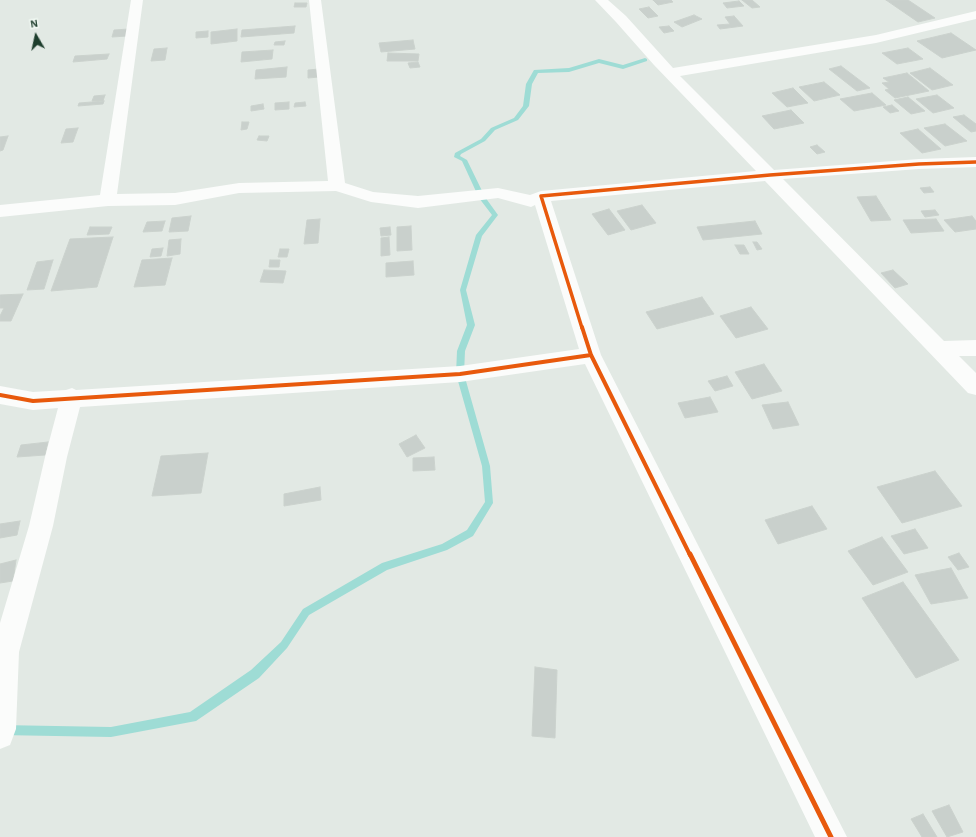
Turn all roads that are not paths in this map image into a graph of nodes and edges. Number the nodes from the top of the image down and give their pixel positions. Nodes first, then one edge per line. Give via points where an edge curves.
1 (137, 0) edge
2 (315, 0) edge
3 (601, 0) edge
4 (976, 15) edge
5 (670, 73) junction
6 (976, 162) edge
7 (770, 175) junction
8 (337, 186) junction
9 (541, 196) junction
10 (108, 200) junction
11 (0, 211) edge
12 (976, 348) edge
13 (940, 349) junction
14 (591, 355) junction
15 (976, 387) edge
16 (0, 395) edge
17 (72, 397) junction
18 (0, 735) edge
19 (831, 837) edge

1 - 10 street
2 - 8 street
3 - 5 street
4 - 5 street via 876,39
5 - 7 street
6 - 7 street
7 - 9 street
7 - 13 street
8 - 9 street via 372,197 418,202 498,193 531,201
8 - 10 street via 239,188 175,199
9 - 14 street
10 - 11 street
12 - 13 street
13 - 15 street
14 - 17 street via 460,374
14 - 19 street
16 - 17 street via 33,401
17 - 18 street via 41,526 5,652

